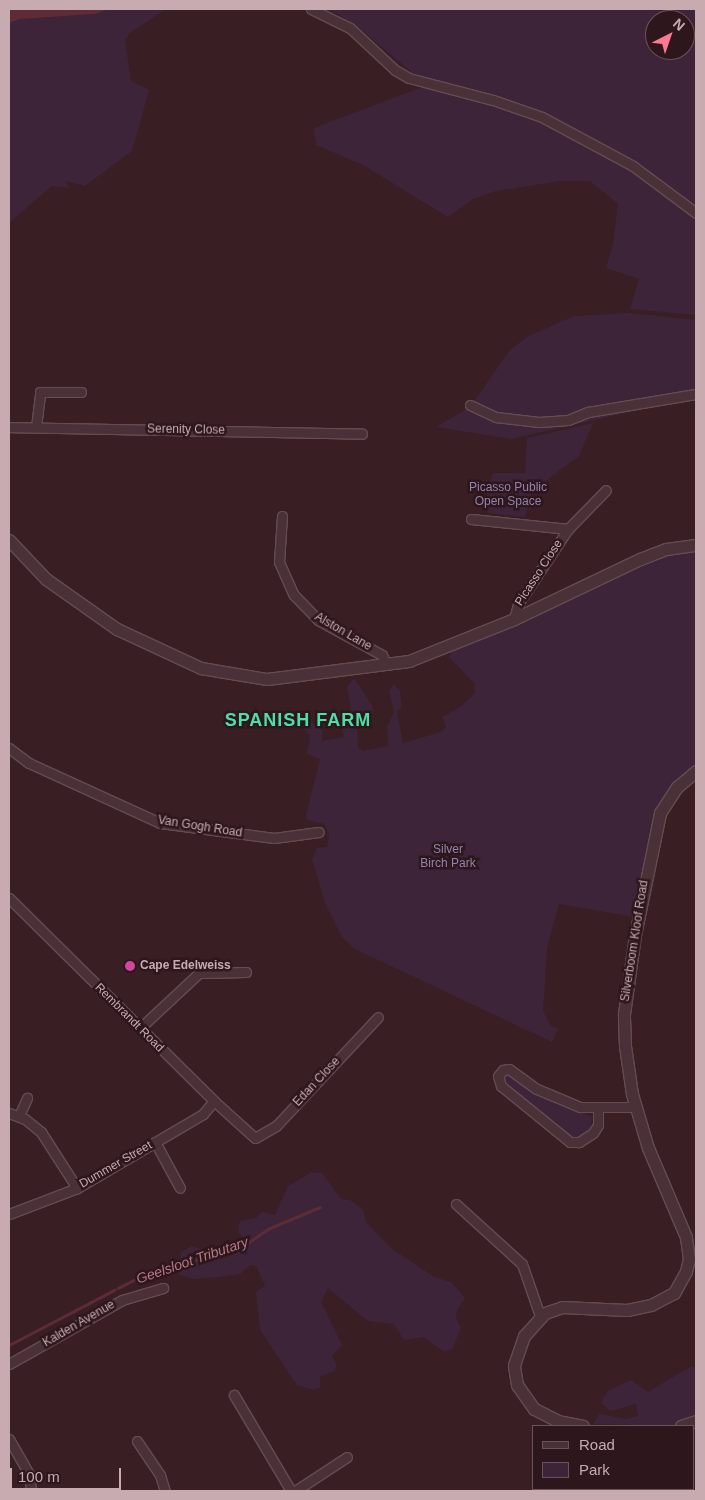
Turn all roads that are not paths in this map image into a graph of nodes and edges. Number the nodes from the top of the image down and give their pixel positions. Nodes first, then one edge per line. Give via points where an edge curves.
1 (311, 9) edge
2 (696, 213) edge
3 (81, 392) dead end
4 (696, 394) edge
5 (470, 405) dead end
6 (9, 427) edge
7 (36, 427) junction
8 (362, 434) dead end
9 (606, 490) dead end
10 (282, 516) dead end
11 (471, 519) dead end
12 (568, 529) junction
13 (9, 540) edge
14 (696, 545) edge
15 (514, 619) junction
16 (386, 664) junction
17 (9, 748) edge
18 (696, 771) edge
19 (318, 832) dead end
20 (9, 898) edge
21 (246, 972) dead end
22 (378, 1017) dead end
23 (140, 1028) junction
24 (27, 1098) dead end
25 (214, 1102) junction
26 (636, 1107) junction
27 (598, 1109) junction
28 (9, 1113) edge
29 (19, 1116) junction
30 (251, 1136) joint
31 (155, 1142) junction
32 (77, 1188) junction
33 (180, 1188) dead end
34 (456, 1204) dead end
35 (9, 1214) edge
36 (163, 1288) dead end
37 (151, 1290) junction
38 (156, 1299) dead end
39 (540, 1316) junction
40 (9, 1364) edge
41 (234, 1395) dead end
42 (696, 1421) edge
43 (578, 1425) edge
44 (684, 1425) edge
45 (9, 1439) edge
46 (137, 1441) dead end
47 (347, 1456) dead end
48 (31, 1491) edge
49 (165, 1491) edge
50 (291, 1491) edge
51 (295, 1491) edge

1 - 2 street via 350,28 395,70 409,78 493,100 542,118 633,166
3 - 7 street via 40,392
4 - 5 street via 588,412 568,420 539,422 496,417
6 - 7 street, Serenity Close
7 - 8 street, Serenity Close
9 - 12 street, Picasso Close
10 - 16 street, Alston Lane via 279,562 294,595 318,620 382,655
11 - 12 street, Picasso Close
12 - 15 street, Picasso Close via 518,604
13 - 16 street via 46,579 104,622 201,668 280,679
14 - 15 street via 666,549 640,559
15 - 16 street via 433,652
17 - 19 street, Van Gogh Road via 29,762 160,823 274,838
18 - 26 street, Silverboom Kloof Road via 677,787 660,813 635,934 625,997 624,1030
20 - 23 street, Rembrandt Road
21 - 23 street via 199,973
22 - 30 street, Edan Close via 276,1126 260,1138
23 - 25 street, Rembrandt Road
24 - 29 street
25 - 30 street, Rembrandt Road
25 - 31 street, Dummer Street via 204,1114
26 - 27 street
26 - 39 street, Silverboom Kloof Road via 654,1165 686,1237 689,1259 684,1277 674,1293 642,1308 562,1307
27 - 27 street via 575,1105 537,1089 509,1069 498,1076 501,1086 570,1142 580,1142 593,1133 598,1125
28 - 29 street
29 - 32 street via 46,1137
31 - 32 street, Dummer Street
31 - 33 street
32 - 35 street, Dummer Street
34 - 39 street via 522,1264
36 - 37 street, Kalden Avenue
37 - 38 street
37 - 40 street, Kalden Avenue via 122,1300
39 - 43 street via 518,1349 514,1365 517,1385 524,1398 540,1413
41 - 50 street
42 - 44 street
45 - 48 street via 29,1474
46 - 49 street via 160,1475
47 - 51 street

